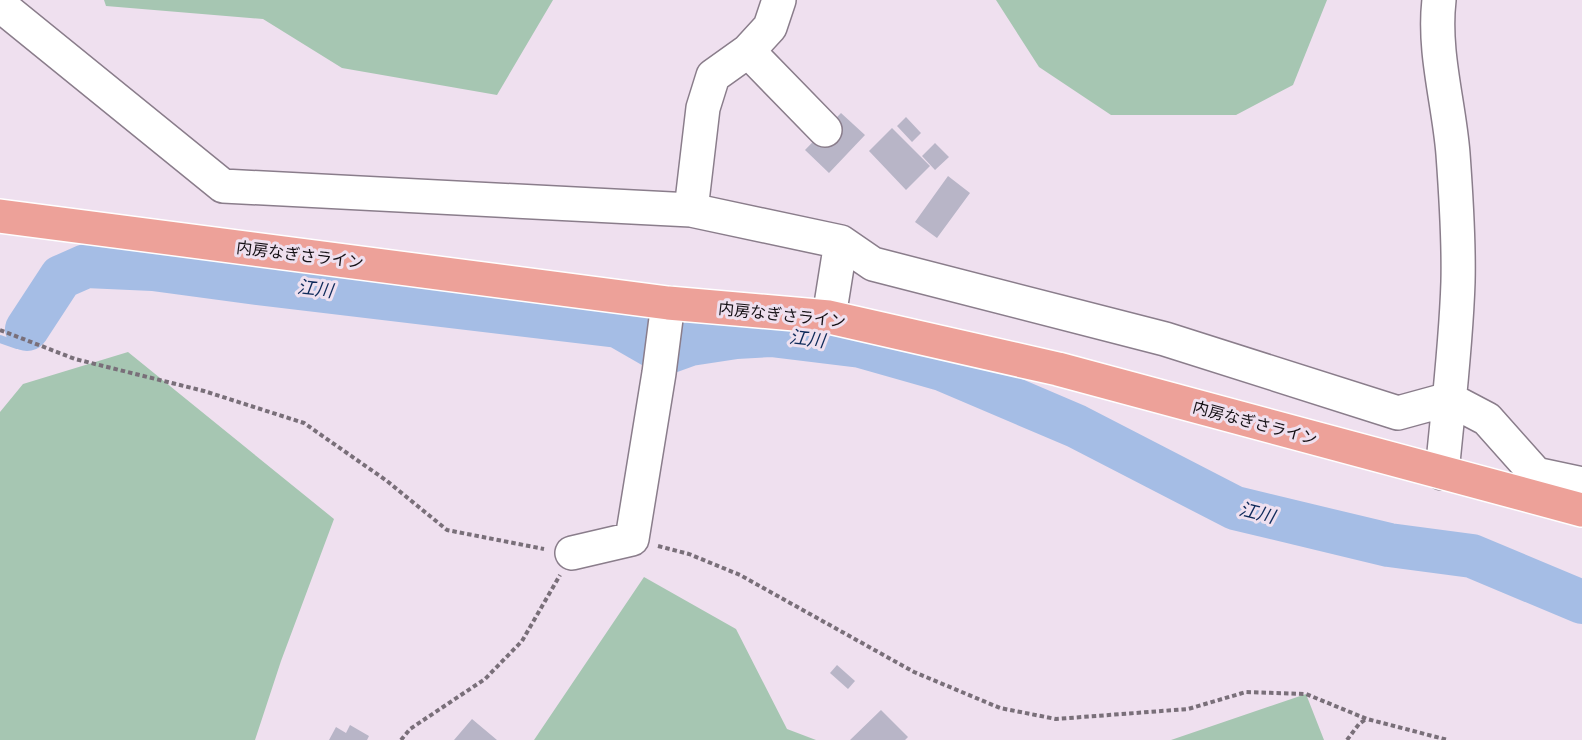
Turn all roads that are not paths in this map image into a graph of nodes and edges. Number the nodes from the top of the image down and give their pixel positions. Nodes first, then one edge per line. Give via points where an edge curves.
1 (779, 0) edge
2 (1439, 0) edge
3 (0, 5) edge
4 (748, 51) junction
5 (825, 130) dead end
6 (691, 210) junction
7 (0, 216) edge
8 (841, 242) junction
9 (668, 303) junction
10 (828, 317) junction
11 (1449, 399) junction
12 (1442, 473) junction
13 (1582, 484) edge
14 (1582, 510) edge
15 (572, 554) road end

1 - 4 street via 770,27
2 - 11 street via 1442,86 1453,152 1458,280
3 - 6 street via 223,186
4 - 5 street
4 - 6 street via 713,76 703,108
6 - 8 street
7 - 9 highway, 内房なぎさライン
8 - 10 street
8 - 11 street via 873,264 1165,339 1398,413
9 - 10 highway, 内房なぎさライン
9 - 15 street via 632,539
10 - 12 highway, 内房なぎさライン via 1058,369
11 - 12 street
11 - 13 street via 1487,419 1536,474
12 - 14 highway, 内房なぎさライン

